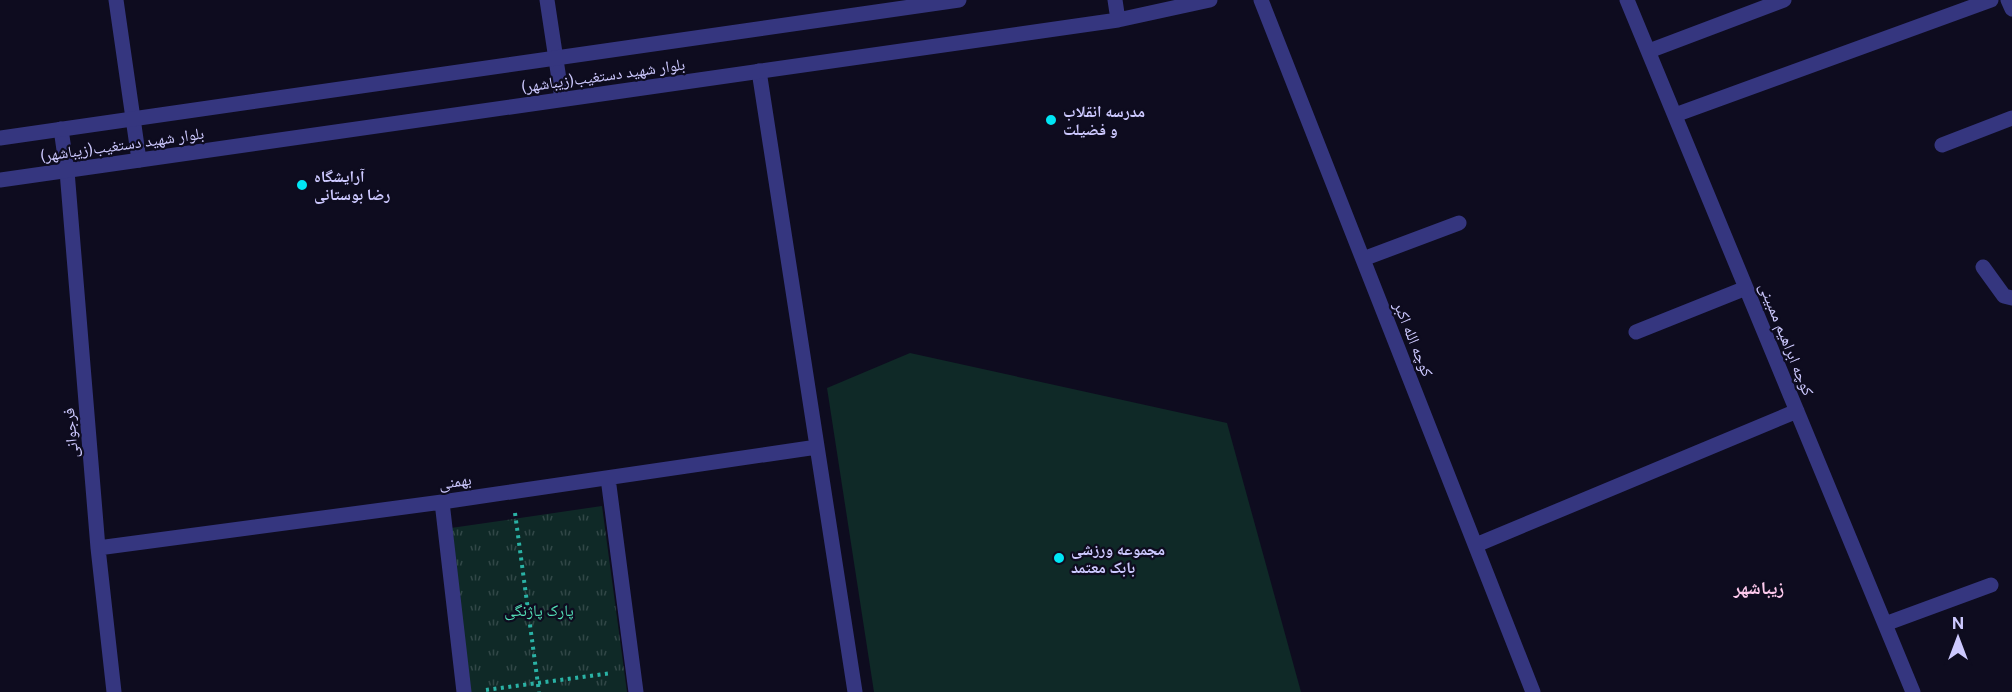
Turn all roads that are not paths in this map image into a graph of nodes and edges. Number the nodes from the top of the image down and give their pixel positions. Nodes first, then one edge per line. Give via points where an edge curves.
1 (116, 0) edge
2 (547, 0) edge
3 (959, 0) edge
4 (1114, 0) edge
5 (1210, 0) edge
6 (1261, 0) edge
7 (1628, 0) edge
8 (1784, 0) edge
9 (1992, 0) edge
10 (2008, 0) edge
11 (2012, 9) edge
12 (1118, 20) junction
13 (1648, 51) junction
14 (556, 58) junction
15 (759, 71) junction
16 (562, 99) junction
17 (1675, 115) junction
18 (133, 118) junction
19 (2012, 118) edge
20 (61, 129) junction
21 (0, 138) edge
22 (1942, 146) dead end
23 (138, 160) junction
24 (67, 171) junction
25 (0, 180) edge
26 (1459, 223) dead end
27 (1363, 259) junction
28 (1983, 267) dead end
29 (1746, 288) junction
30 (2012, 298) edge
31 (1636, 332) dead end
32 (1797, 411) junction
33 (817, 447) junction
34 (608, 478) junction
35 (442, 502) junction
36 (1476, 545) junction
37 (98, 548) junction
38 (1991, 585) dead end
39 (1885, 624) junction
40 (114, 692) edge
41 (464, 692) edge
42 (636, 692) edge
43 (855, 692) edge
44 (1533, 692) edge
45 (1913, 692) edge

1 - 18 street
2 - 14 street
3 - 14 street, بلوار شهید دستغیب(زیباشهر)
4 - 12 street
5 - 12 street, بلوار شهید دستغیب(زیباشهر)
6 - 27 street, کوچه الله اکبر
7 - 13 street, کوچه ابراهیم ممبینی
8 - 13 street
9 - 17 street
10 - 11 street
12 - 15 street, بلوار شهید دستغیب(زیباشهر)
13 - 17 street, کوچه ابراهیم ممبینی
14 - 16 street
14 - 18 street, بلوار شهید دستغیب(زیباشهر)
15 - 16 street, بلوار شهید دستغیب(زیباشهر)
15 - 33 street
16 - 23 street, بلوار شهید دستغیب(زیباشهر)
17 - 29 street, کوچه ابراهیم ممبینی
18 - 20 street, بلوار شهید دستغیب(زیباشهر)
18 - 23 street
19 - 22 street
20 - 21 street, بلوار شهید دستغیب(زیباشهر)
20 - 24 street, فرجوانی
23 - 24 street, بلوار شهید دستغیب(زیباشهر)
24 - 25 street, بلوار شهید دستغیب(زیباشهر)
24 - 37 street, فرجوانی
26 - 27 street
27 - 36 street, کوچه الله اکبر
28 - 30 street via 2004,296
29 - 31 street
29 - 32 street, کوچه ابراهیم ممبینی
32 - 36 street
32 - 39 street, کوچه ابراهیم ممبینی
33 - 34 street, بهمنی
33 - 43 street
34 - 35 street, بهمنی
34 - 42 street
35 - 37 street, بهمنی
35 - 41 street
36 - 44 street, کوچه الله اکبر
37 - 40 street, فرجوانی
38 - 39 street
39 - 45 street, کوچه ابراهیم ممبینی

